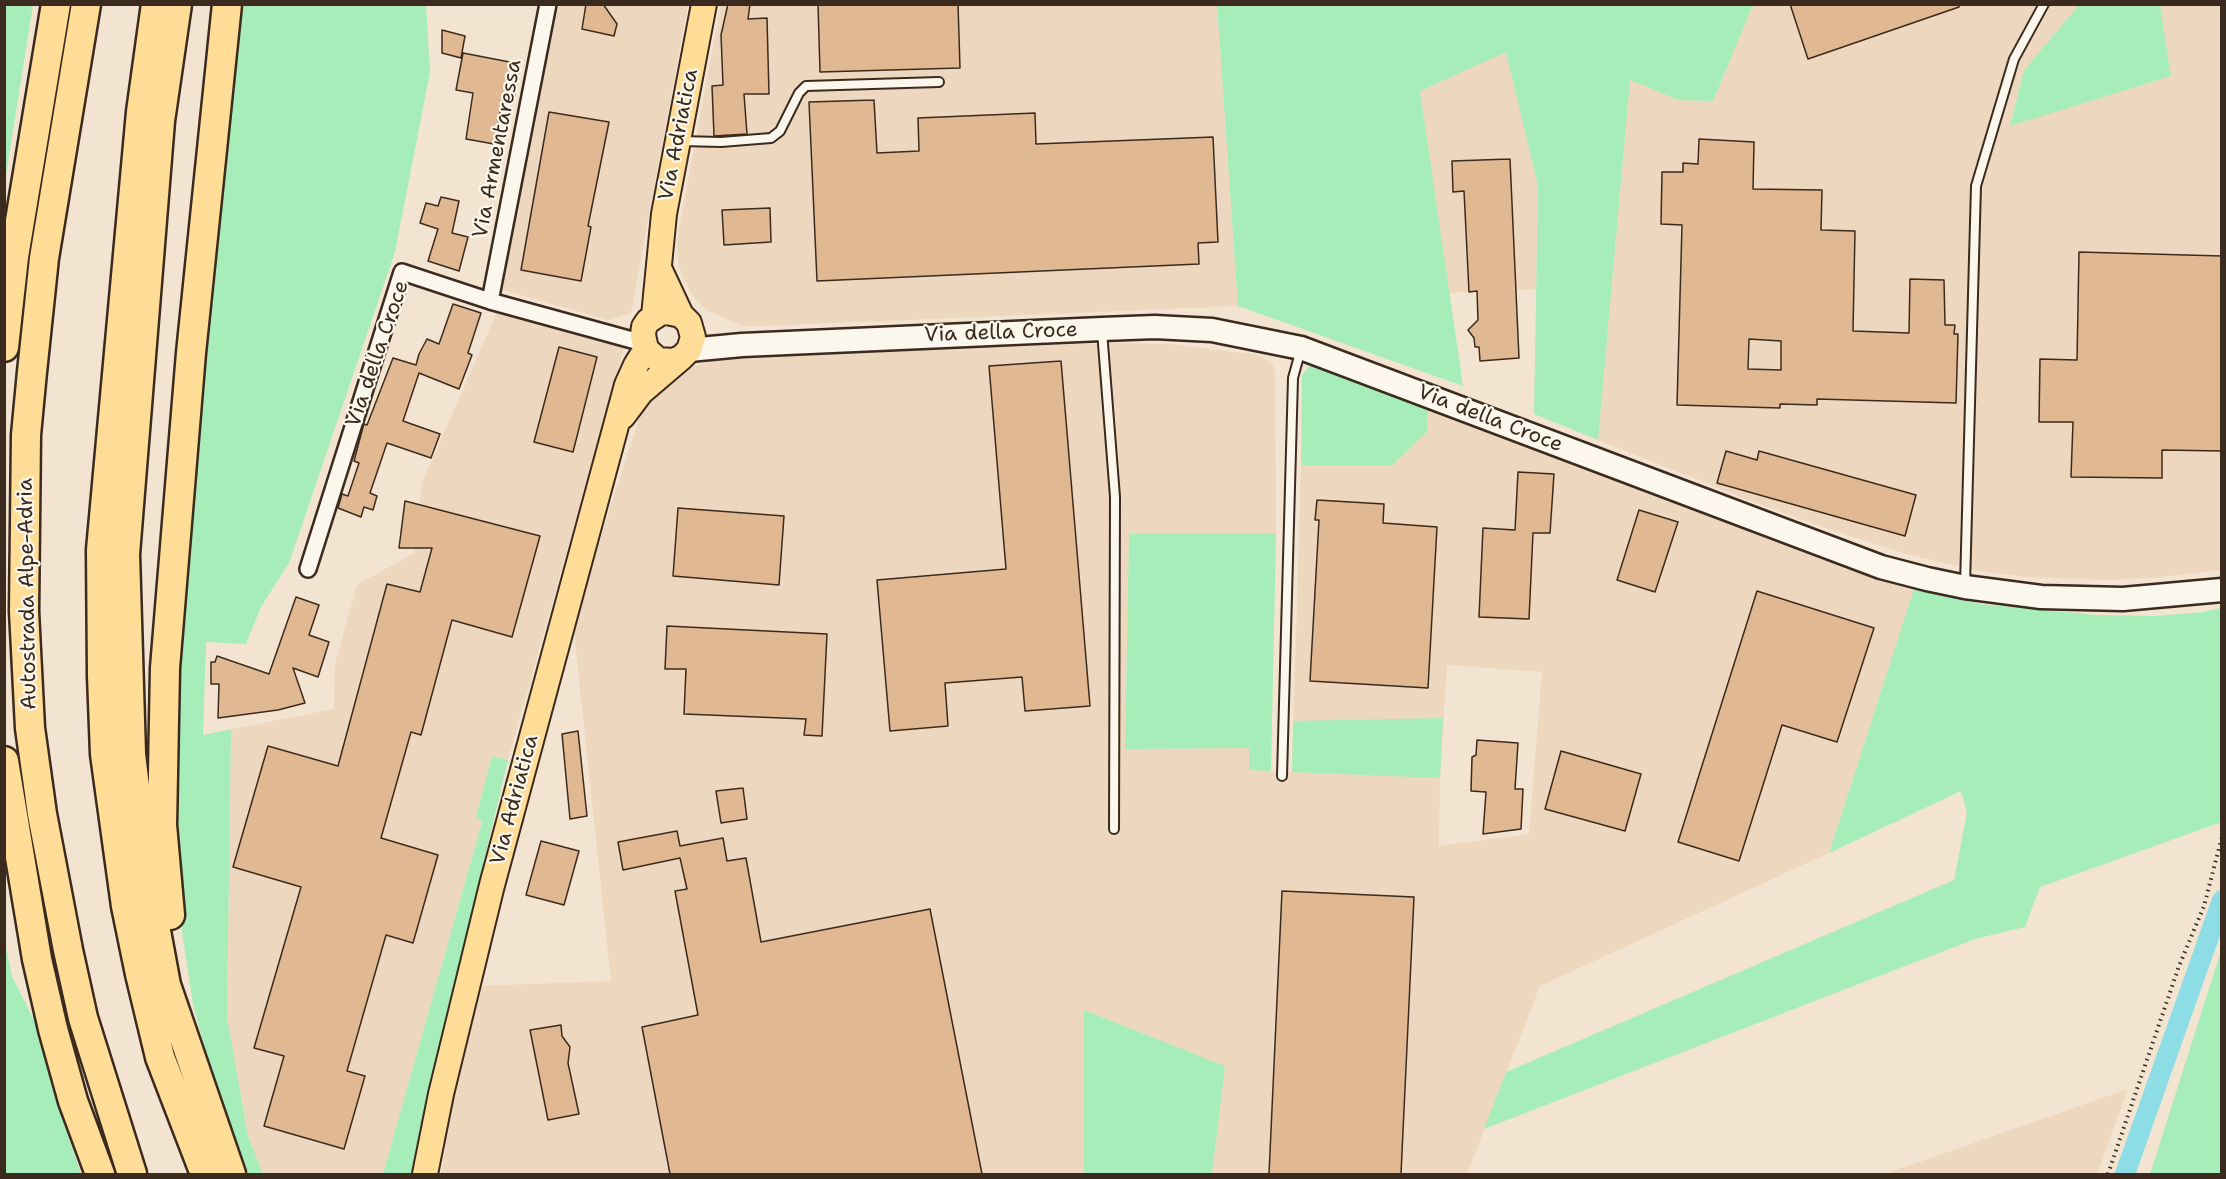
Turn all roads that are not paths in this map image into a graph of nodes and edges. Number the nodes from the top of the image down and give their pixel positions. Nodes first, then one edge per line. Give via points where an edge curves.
1 (56, 4) edge
2 (86, 4) edge
3 (156, 4) edge
4 (177, 4) edge
5 (227, 4) edge
6 (548, 4) edge
7 (704, 4) edge
8 (2044, 4) edge
9 (939, 82) dead end
10 (679, 141) junction
11 (658, 265) junction
12 (490, 301) junction
13 (654, 316) junction
14 (685, 319) junction
15 (1102, 329) junction
16 (742, 345) junction
17 (645, 346) junction
18 (4, 347) edge
19 (1301, 348) junction
20 (685, 354) junction
21 (616, 428) junction
22 (308, 569) dead end
23 (1965, 587) junction
24 (2222, 590) edge
25 (4, 761) edge
26 (1282, 776) dead end
27 (1114, 829) dead end
28 (191, 1060) junction
29 (100, 1174) edge
30 (132, 1174) edge
31 (205, 1174) edge
32 (231, 1174) edge
33 (425, 1174) edge

1 - 18 highway via 14,257
2 - 30 highway, Autostrada Alpe-Adria via 44,258 32,372 26,435 24,611 30,728 68,950 83,1018
3 - 31 highway via 141,112 101,550 105,754 126,906 140,974 160,1057
4 - 28 highway via 160,121 125,554 131,754 145,872 166,985
5 - 28 highway via 191,353 165,668 162,825
6 - 12 street, Via Armentaressa
7 - 10 main road, Via Adriatica
8 - 23 lane via 2014,59 1976,186
9 - 10 lane via 806,86 780,131 771,138
10 - 11 main road, Via Adriatica
11 - 13 main road, Via Adriatica
11 - 14 main road, Via Adriatica
12 - 17 street, Via della Croce
12 - 22 street, Via della Croce via 402,272
13 - 14 main road via 667,312
13 - 17 main road, Via Adriatica via 644,327
14 - 16 main road, Via della Croce
14 - 20 main road, Via Adriatica via 693,337
15 - 16 main road, Via della Croce
15 - 19 main road, Via della Croce via 1212,330
15 - 27 lane via 1115,497
16 - 20 main road, Via della Croce
17 - 20 main road via 658,360 674,361
17 - 21 main road, Via Adriatica via 627,385
19 - 23 main road, Via della Croce via 1881,567
19 - 26 lane via 1293,378
20 - 21 main road, Via Adriatica via 641,392
21 - 33 main road, Via Adriatica via 492,885
23 - 24 main road, Via della Croce via 2041,597 2123,599
25 - 29 highway via 37,959 53,1029 73,1101
28 - 32 highway

